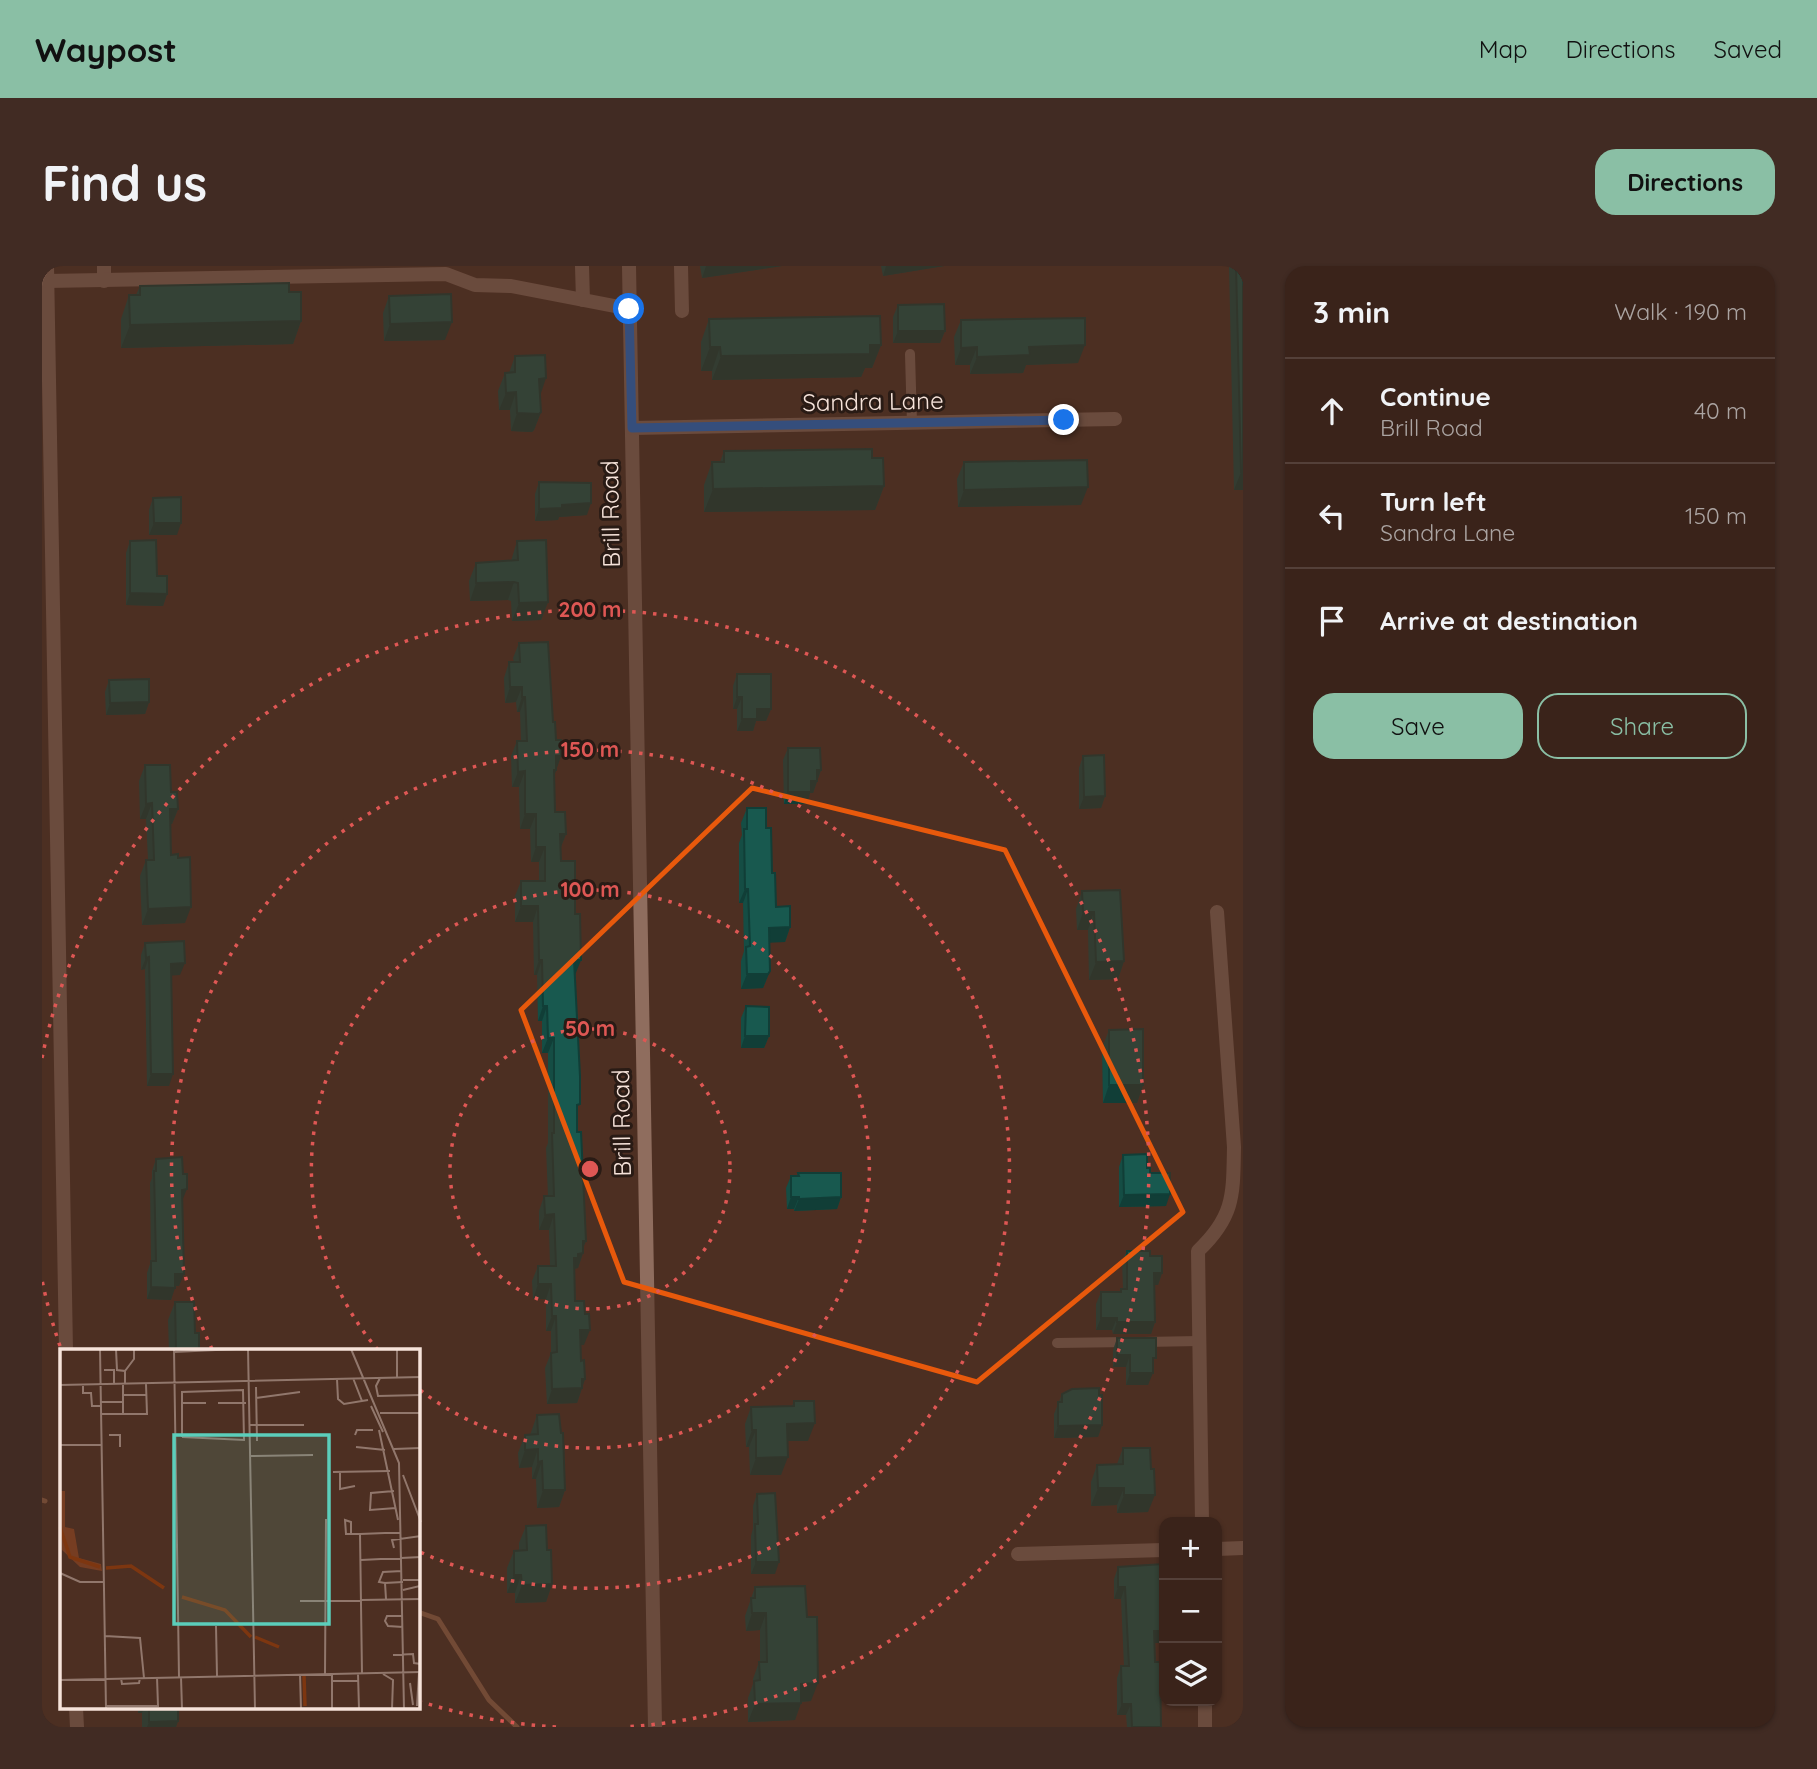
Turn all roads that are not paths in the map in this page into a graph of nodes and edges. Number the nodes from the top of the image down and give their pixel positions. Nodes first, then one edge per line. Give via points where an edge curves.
1 (47, 266) edge
2 (582, 266) edge
3 (628, 266) edge
4 (681, 266) edge
5 (104, 273) edge
6 (47, 281) junction
7 (583, 300) junction
8 (629, 309) junction
9 (681, 311) dead end
10 (910, 354) dead end
11 (1115, 419) dead end
12 (912, 423) junction
13 (632, 428) junction
14 (1217, 912) dead end
15 (1199, 1341) junction
16 (1057, 1343) dead end
17 (66, 1349) edge
18 (1202, 1517) edge
19 (1243, 1548) edge
20 (1222, 1549) edge
21 (1159, 1550) edge
22 (1018, 1554) dead end
23 (1205, 1706) edge
24 (655, 1727) edge
25 (1205, 1727) edge

1 - 6 street
2 - 7 street
3 - 8 street, Brill Road
4 - 9 street
5 - 6 street
5 - 7 street via 446,274 475,285 511,286
6 - 17 street
7 - 8 street
8 - 13 street, Brill Road
10 - 12 lane
11 - 12 street, Sandra Lane
12 - 13 street, Sandra Lane
13 - 24 street, Brill Road
14 - 15 street via 1233,1182 1230,1209 1214,1236 1198,1251
15 - 16 lane
15 - 18 street
19 - 20 street
21 - 22 street
23 - 25 street

